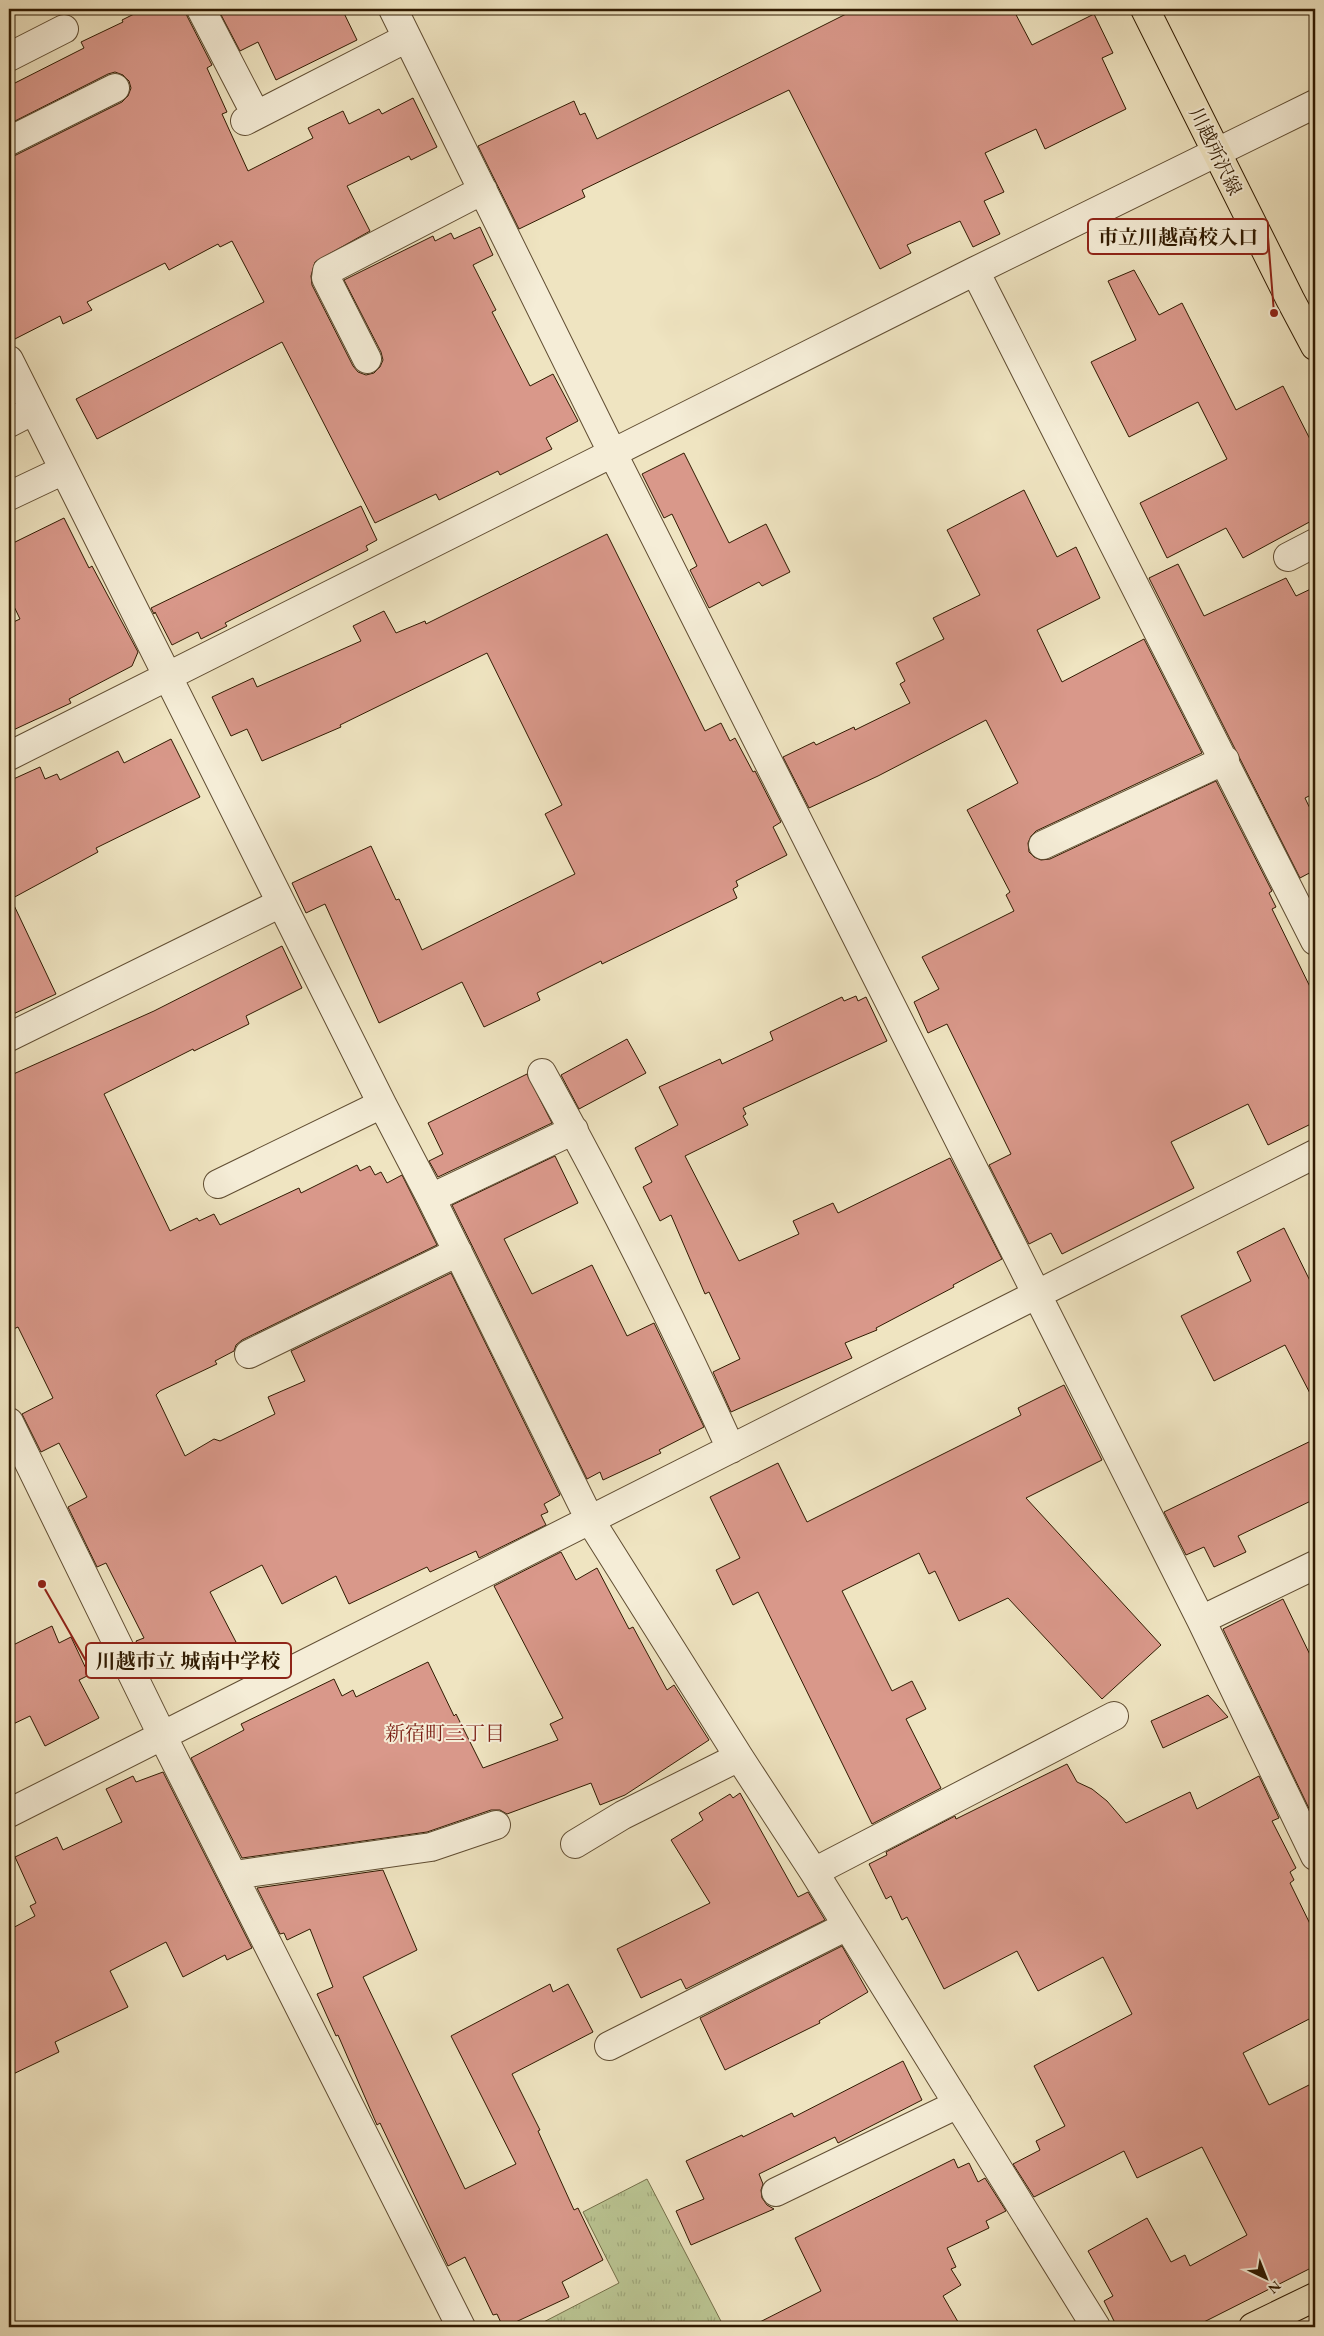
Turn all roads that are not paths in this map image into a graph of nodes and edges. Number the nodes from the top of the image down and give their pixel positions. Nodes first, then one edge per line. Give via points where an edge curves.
1 (201, 9) edge
2 (393, 9) edge
3 (1145, 9) edge
4 (64, 29) dead end
5 (407, 38) junction
6 (9, 57) edge
7 (115, 88) dead end
8 (1315, 104) edge
9 (9, 141) edge
10 (1216, 152) junction
11 (483, 190) junction
12 (975, 271) junction
13 (1315, 346) edge
14 (367, 359) dead end
15 (9, 360) edge
16 (34, 410) junction
17 (9, 422) edge
18 (612, 452) junction
19 (64, 470) junction
20 (9, 496) edge
21 (1315, 543) edge
22 (1288, 557) dead end
23 (169, 677) junction
24 (9, 756) edge
25 (1225, 760) junction
26 (1043, 845) dead end
27 (281, 903) junction
28 (1315, 941) edge
29 (9, 1037) edge
30 (542, 1073) dead end
31 (382, 1104) junction
32 (574, 1130) junction
33 (1315, 1154) edge
34 (218, 1184) dead end
35 (431, 1198) junction
36 (458, 1252) junction
37 (1038, 1294) junction
38 (249, 1354) dead end
39 (9, 1422) edge
40 (731, 1449) junction
41 (590, 1520) junction
42 (1315, 1565) edge
43 (1201, 1620) junction
44 (1114, 1716) dead end
45 (162, 1735) junction
46 (739, 1757) junction
47 (9, 1813) edge
48 (496, 1825) dead end
49 (575, 1844) dead end
50 (1315, 1856) edge
51 (814, 1872) junction
52 (234, 1876) junction
53 (847, 1926) junction
54 (609, 2046) dead end
55 (958, 2104) junction
56 (776, 2192) dead end
57 (1315, 2296) edge
58 (461, 2327) edge
59 (1096, 2327) edge
60 (1253, 2327) edge

1 - 5 street via 251,118
2 - 5 street
3 - 10 main road, 川越所沢線
4 - 6 street
5 - 11 street
7 - 9 street
8 - 10 street
10 - 12 street
10 - 13 main road, 川越所沢線
11 - 14 street via 328,271 326,278
11 - 18 street
12 - 18 street
12 - 25 street
15 - 16 street
16 - 17 street
16 - 19 street
18 - 23 street
18 - 37 street
19 - 20 street
19 - 23 street
21 - 22 street
23 - 24 street
23 - 27 street
25 - 26 street
25 - 28 street
27 - 29 street
27 - 31 street
30 - 32 street
31 - 34 street
31 - 35 street
32 - 35 street
32 - 40 street via 690,1359
33 - 37 street
35 - 36 street
36 - 38 street
36 - 41 street
37 - 40 street
37 - 43 street
39 - 45 street
40 - 41 street
41 - 45 street
41 - 46 street
42 - 43 street
43 - 50 street
44 - 51 street
45 - 47 street
45 - 52 street
46 - 49 street via 623,1815
46 - 51 street
48 - 52 street via 431,1847
51 - 53 street
52 - 58 street
53 - 54 street
53 - 55 street
55 - 56 street
55 - 59 street
57 - 60 main road

